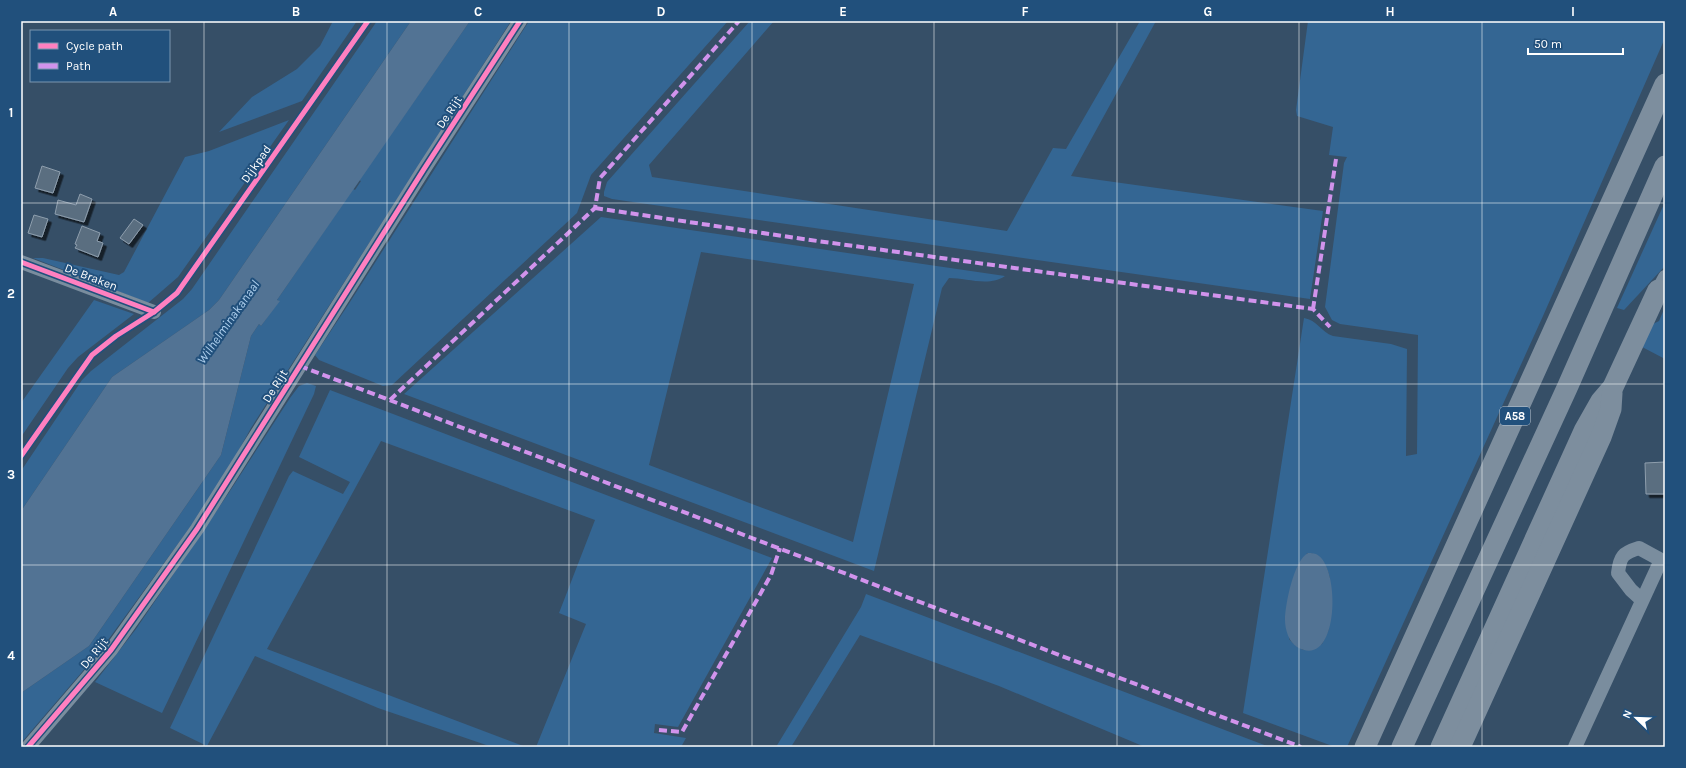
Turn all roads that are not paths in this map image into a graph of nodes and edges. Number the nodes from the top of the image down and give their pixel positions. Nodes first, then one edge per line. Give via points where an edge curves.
1 (520, 21) edge
2 (1665, 84) edge
3 (1665, 166) edge
4 (21, 262) edge
5 (1663, 284) edge
6 (154, 312) dead end
7 (1613, 387) junction
8 (1642, 600) dead end
9 (28, 747) edge
10 (1365, 747) edge
11 (1402, 747) edge
12 (1441, 747) edge
13 (1460, 747) edge
14 (1574, 747) edge

1 - 9 street, De Rijt via 197,529 110,650
2 - 10 highway, A58
3 - 11 highway via 1568,388
4 - 6 street, De Braken
5 - 7 highway
7 - 12 highway via 1601,401 1584,431
7 - 13 highway via 1611,409 1601,437
8 - 14 street

